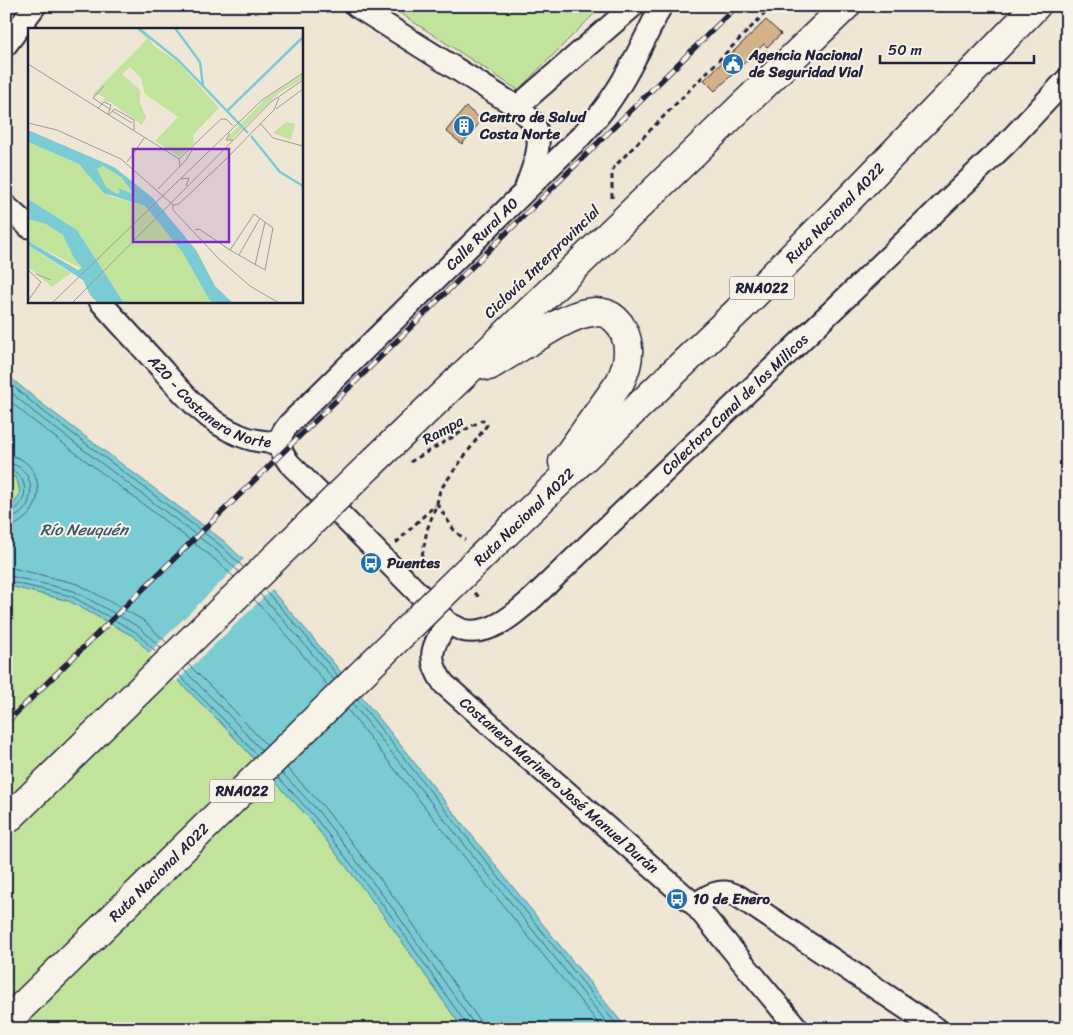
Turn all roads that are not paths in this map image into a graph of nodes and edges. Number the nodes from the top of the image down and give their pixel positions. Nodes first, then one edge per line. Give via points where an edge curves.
1 (35, 6) edge
2 (356, 6) edge
3 (633, 6) edge
4 (661, 6) edge
5 (846, 6) edge
6 (1036, 6) edge
7 (6, 45) edge
8 (1067, 79) edge
9 (517, 107) junction
10 (524, 192) junction
11 (6, 206) edge
12 (28, 226) edge
13 (101, 302) edge
14 (445, 393) junction
15 (280, 443) junction
16 (524, 516) junction
17 (448, 622) junction
18 (6, 822) edge
19 (695, 905) junction
20 (6, 1022) edge
21 (798, 1029) edge
22 (937, 1029) edge

1 - 7 street
2 - 9 street
3 - 9 street
4 - 10 street, Calle Rural A0 via 627,73 598,118
5 - 14 highway
6 - 16 highway, Ruta Nacional A022 / RNA022 via 754,295
8 - 17 street, Colectora Canal de los Milicos via 1006,144 518,612 487,629 460,629
9 - 10 street via 538,132 536,158
10 - 15 street, Calle Rural A0 via 284,429
11 - 12 street
13 - 15 street, A20 - Costanera Norte via 203,412 238,435
14 - 16 highway via 570,318 594,312 613,318 621,326 626,336 628,360 620,382
14 - 18 highway, bridge
15 - 17 street, A20 - Costanera Norte via 289,463
16 - 20 highway, Ruta Nacional A022 / RNA022, bridge
17 - 19 street, Costanera Marinero José Manuel Durán via 433,648 434,666 444,684
19 - 21 street, Costanera Marinero José Manuel Durán
19 - 22 street via 714,893 738,896

